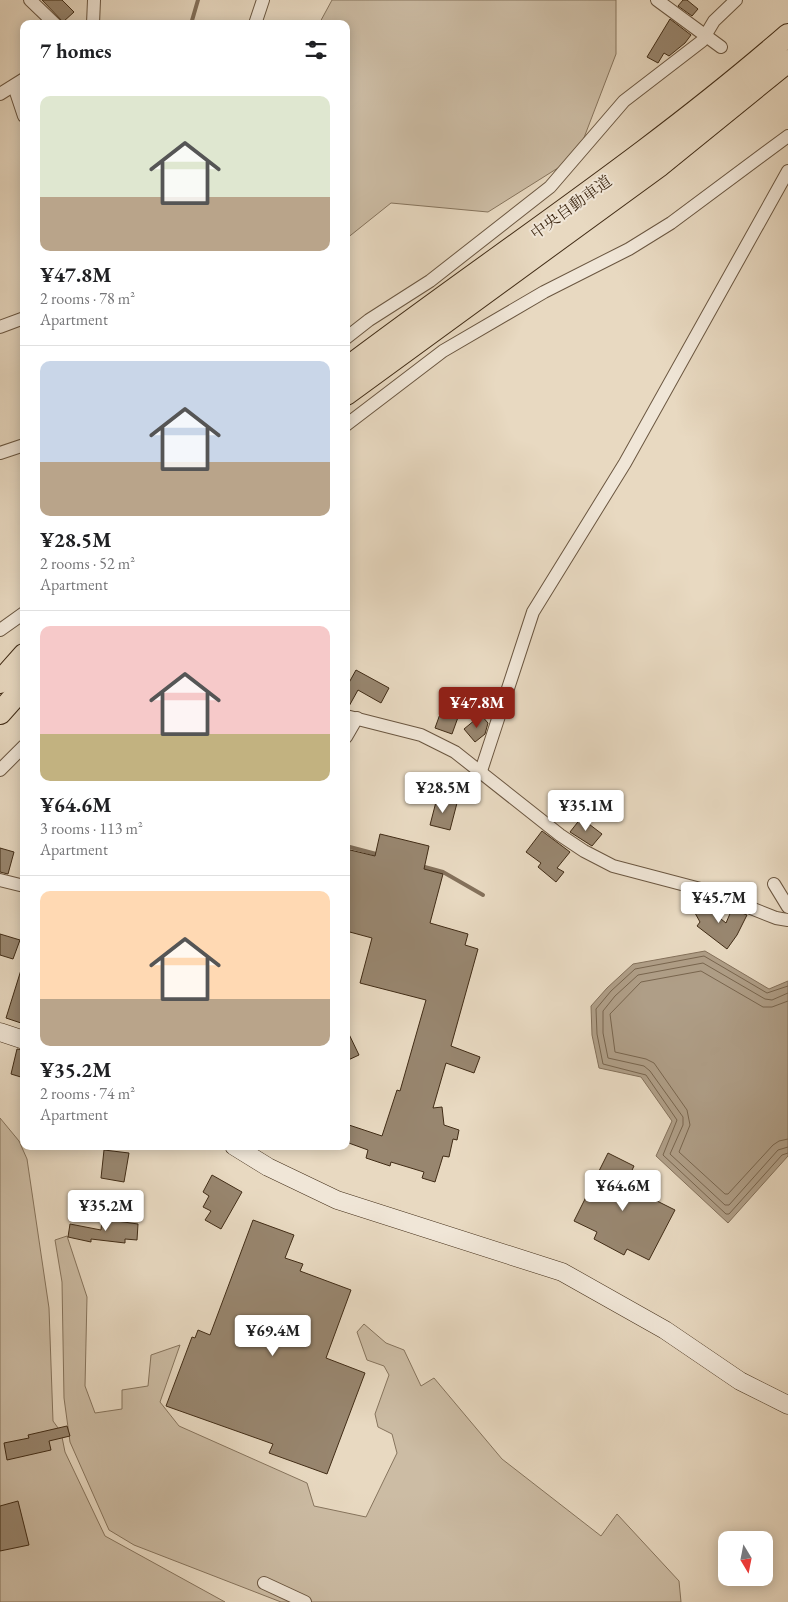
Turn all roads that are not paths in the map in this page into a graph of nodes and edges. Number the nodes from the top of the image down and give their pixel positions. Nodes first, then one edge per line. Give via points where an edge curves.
1 (30, 0) edge
2 (94, 0) edge
3 (263, 0) edge
4 (658, 0) edge
5 (736, 0) edge
6 (51, 20) edge
7 (93, 20) edge
8 (256, 20) edge
9 (707, 35) junction
10 (788, 35) edge
11 (721, 47) dead end
12 (788, 61) edge
13 (19, 82) edge
14 (0, 94) edge
15 (788, 136) edge
16 (788, 170) edge
17 (20, 320) edge
18 (0, 327) edge
19 (350, 335) edge
20 (350, 366) edge
21 (350, 391) edge
22 (350, 422) edge
23 (20, 446) edge
24 (0, 453) edge
25 (20, 616) edge
26 (0, 630) edge
27 (20, 660) edge
28 (0, 682) edge
29 (20, 690) edge
30 (0, 713) edge
31 (352, 717) edge
32 (20, 750) edge
33 (0, 770) edge
34 (482, 771) junction
35 (0, 880) edge
36 (774, 884) dead end
37 (20, 885) edge
38 (788, 907) edge
39 (788, 920) edge
40 (0, 1032) edge
41 (20, 1039) edge
42 (241, 1150) edge
43 (788, 1405) edge
44 (264, 1583) dead end
45 (305, 1602) edge

1 - 6 street
2 - 7 street
3 - 8 street
4 - 9 street
5 - 9 street via 714,21
9 - 11 street
9 - 19 street via 624,101 550,187 430,281
10 - 20 highway, 中央自動車道 via 648,150
12 - 21 highway, 中央自動車道 via 652,171
13 - 14 street
15 - 22 street via 671,223 629,250 544,292 443,351
16 - 34 street via 625,463 533,612
17 - 18 street
23 - 24 street
25 - 26 street
27 - 28 highway
29 - 30 highway
31 - 34 street via 421,735 455,752
32 - 33 street
34 - 39 street via 560,834 613,866 708,891
35 - 37 street
36 - 38 street
40 - 41 street
42 - 43 street via 285,1176 337,1200 562,1272 665,1330 740,1381
44 - 45 street

